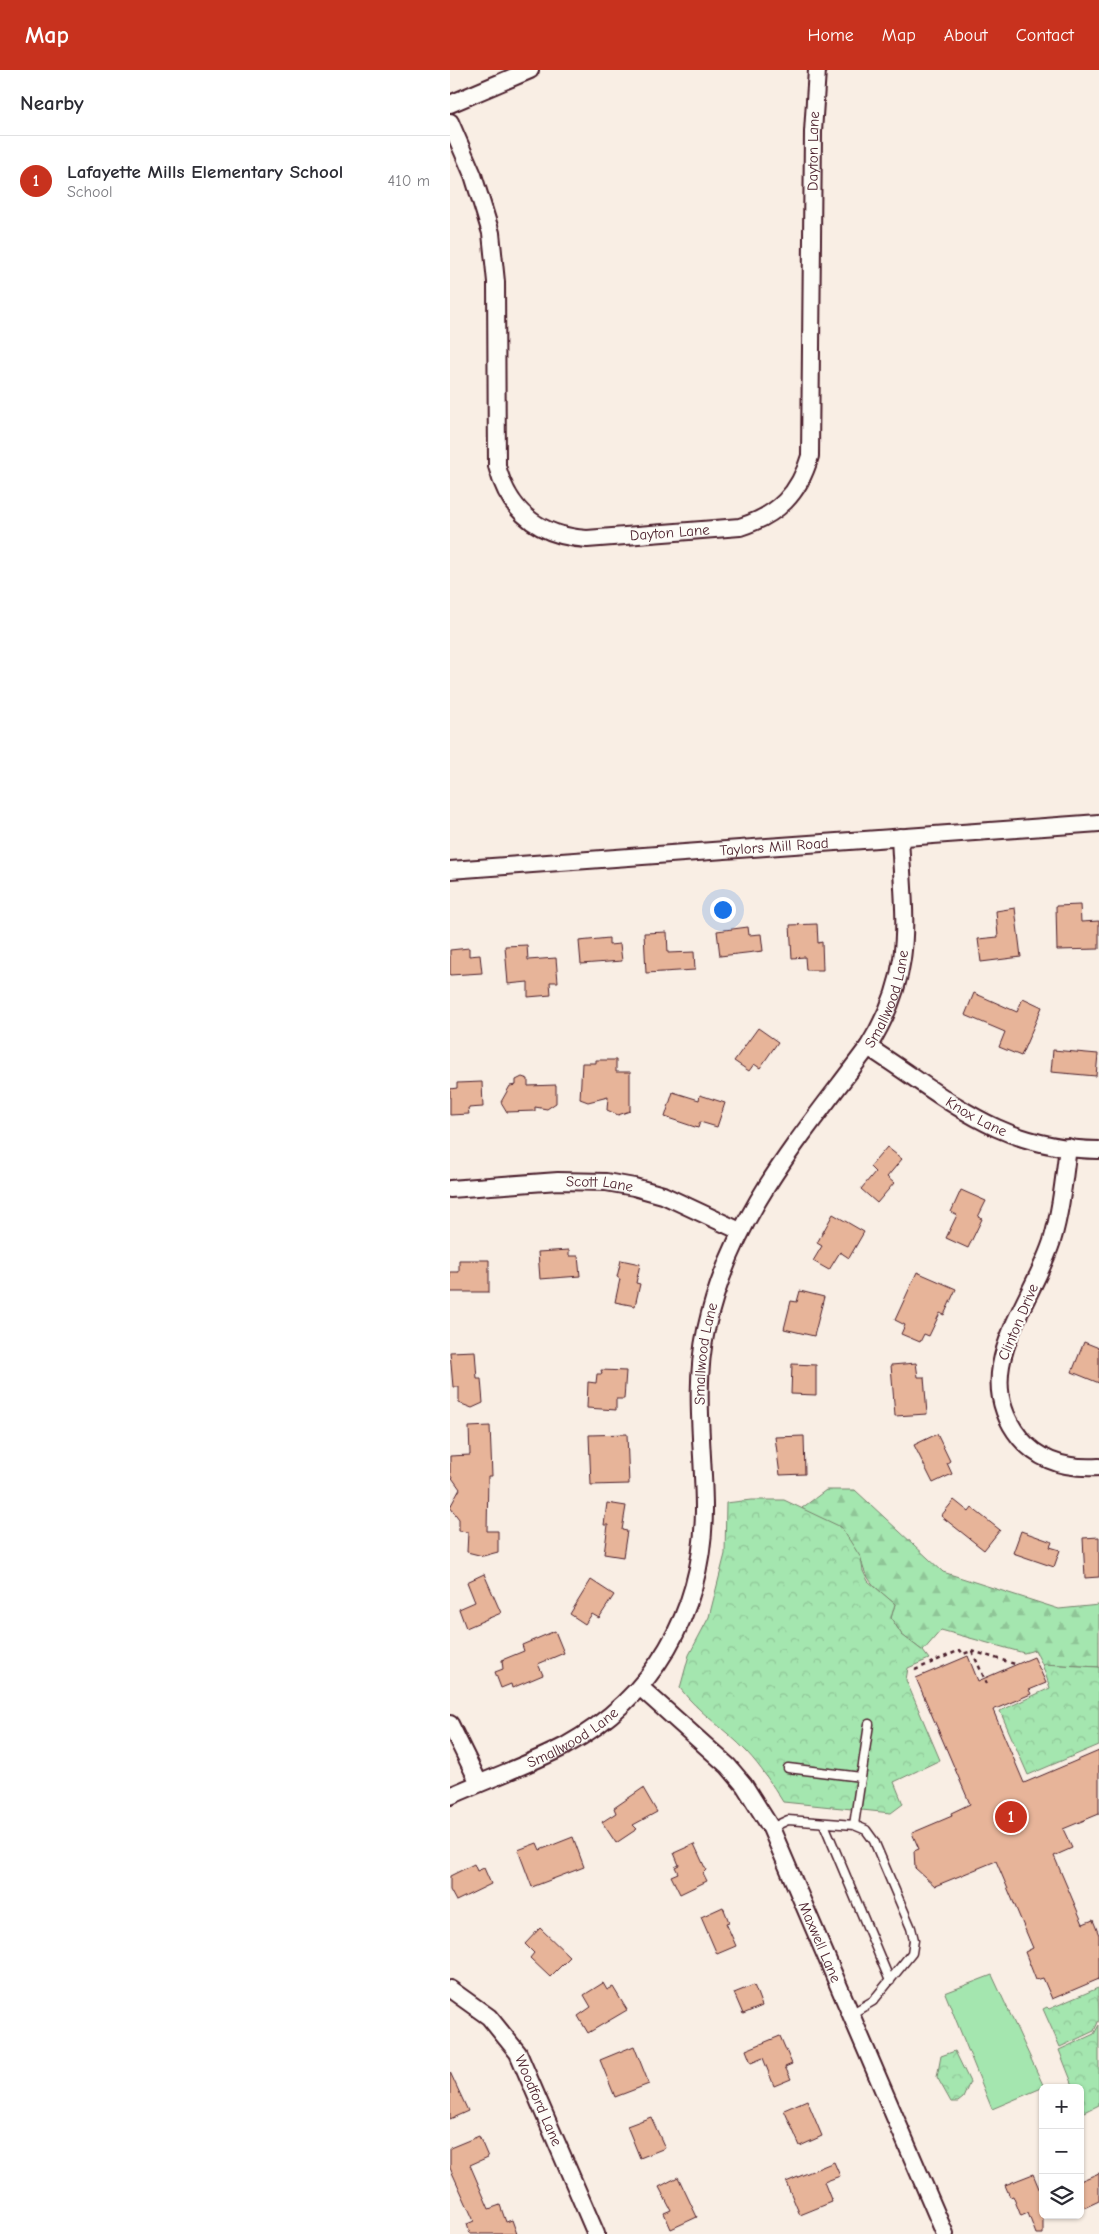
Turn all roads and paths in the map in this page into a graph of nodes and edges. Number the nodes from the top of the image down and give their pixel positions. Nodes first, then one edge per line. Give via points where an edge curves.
1 (530, 70) edge
2 (817, 70) edge
3 (450, 104) edge
4 (450, 122) edge
5 (1099, 823) edge
6 (900, 837) junction
7 (450, 870) edge
8 (868, 1047) junction
9 (1068, 1147) junction
10 (1099, 1150) edge
11 (450, 1189) edge
12 (740, 1231) junction
13 (1099, 1467) edge
14 (972, 1651) junction
15 (1015, 1664) dead end
16 (915, 1670) dead end
17 (986, 1684) dead end
18 (640, 1687) junction
19 (450, 1724) edge
20 (869, 1724) dead end
21 (788, 1768) dead end
22 (860, 1777) junction
23 (479, 1783) junction
24 (450, 1796) edge
25 (824, 1824) junction
26 (854, 1826) junction
27 (771, 1828) junction
28 (890, 1981) junction
29 (450, 1989) edge
30 (851, 2014) junction
31 (596, 2234) edge
32 (944, 2234) edge

1 - 3 street
2 - 4 street, Dayton Lane via 813,132 810,456 805,474 782,506 757,522 740,527 571,538 534,524 512,503 497,466 496,282 491,233 473,175
5 - 6 street, Taylors Mill Road
6 - 7 street, Taylors Mill Road
6 - 8 street, Smallwood Lane via 905,925 903,959 893,999 883,1024
8 - 9 street, Knox Lane via 979,1121 1041,1143
8 - 12 street, Smallwood Lane via 773,1176
9 - 10 street, Knox Lane
9 - 13 street, Clinton Drive via 1052,1240 1002,1355 999,1390 1008,1421 1035,1452 1069,1467
11 - 12 street, Scott Lane via 558,1181 634,1186 663,1195
12 - 18 street, Smallwood Lane via 720,1281 706,1330 701,1363 699,1402 704,1510 696,1577 678,1628
14 - 15 path
14 - 16 path via 963,1654 960,1650
14 - 17 path
18 - 23 street, Smallwood Lane via 595,1727 564,1746
18 - 27 street, Maxwell Lane via 728,1766
19 - 23 street
20 - 22 lane
21 - 22 lane
22 - 26 lane
23 - 24 street, Smallwood Lane
25 - 26 lane
25 - 27 lane via 788,1820
25 - 28 lane
26 - 28 lane via 866,1830 874,1841 912,1928 912,1953
27 - 30 street, Maxwell Lane
28 - 30 lane via 873,2001
29 - 31 street, Woodford Lane via 489,2017 518,2053
30 - 32 street, Maxwell Lane

